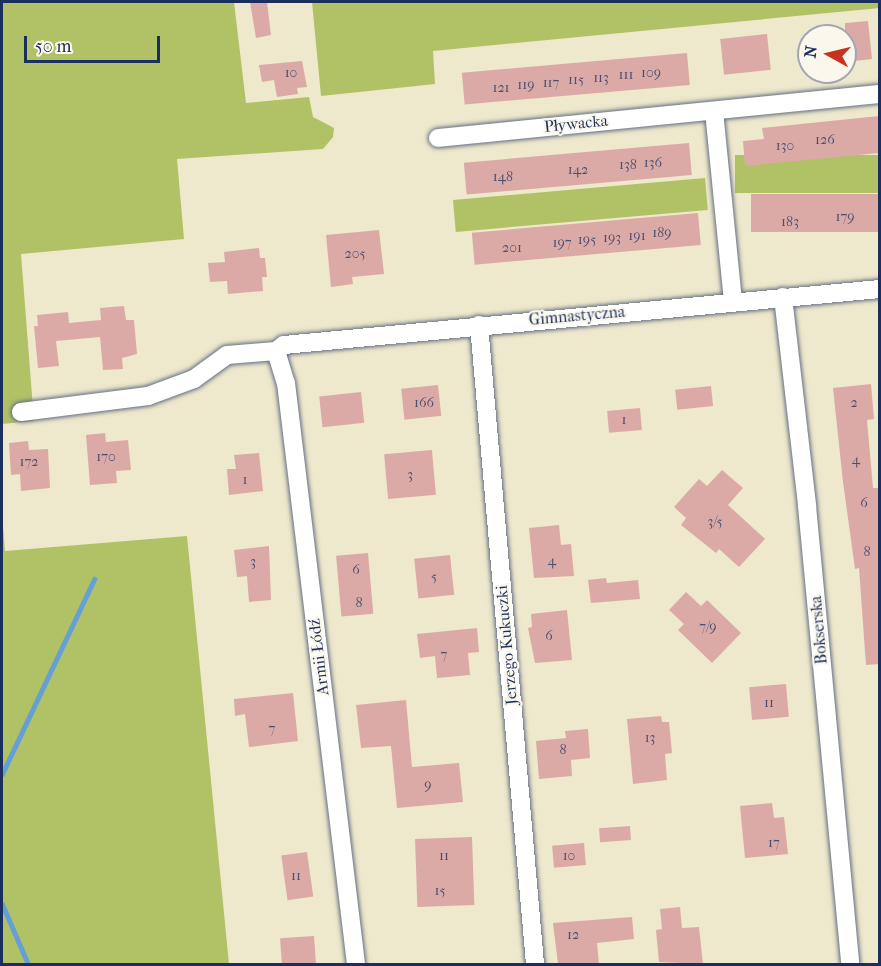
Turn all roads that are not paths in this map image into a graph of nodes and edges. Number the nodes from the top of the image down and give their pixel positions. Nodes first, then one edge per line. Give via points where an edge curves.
1 (879, 94) edge
2 (714, 111) junction
3 (438, 138) dead end
4 (879, 289) edge
5 (783, 297) junction
6 (733, 302) junction
7 (479, 325) junction
8 (276, 351) junction
9 (21, 412) dead end
10 (356, 964) edge
11 (535, 964) edge
12 (850, 964) edge

1 - 2 street, Pływacka
2 - 3 street, Pływacka
2 - 6 street
4 - 5 street, Gimnastyczna
5 - 6 street, Gimnastyczna
5 - 12 street, Bokserska
6 - 7 street, Gimnastyczna
7 - 8 street, Gimnastyczna via 284,345
7 - 11 street, Jerzego Kukuczki
8 - 9 street, Gimnastyczna via 227,355 194,379 148,396
8 - 10 street, Armii Łódź via 286,383

